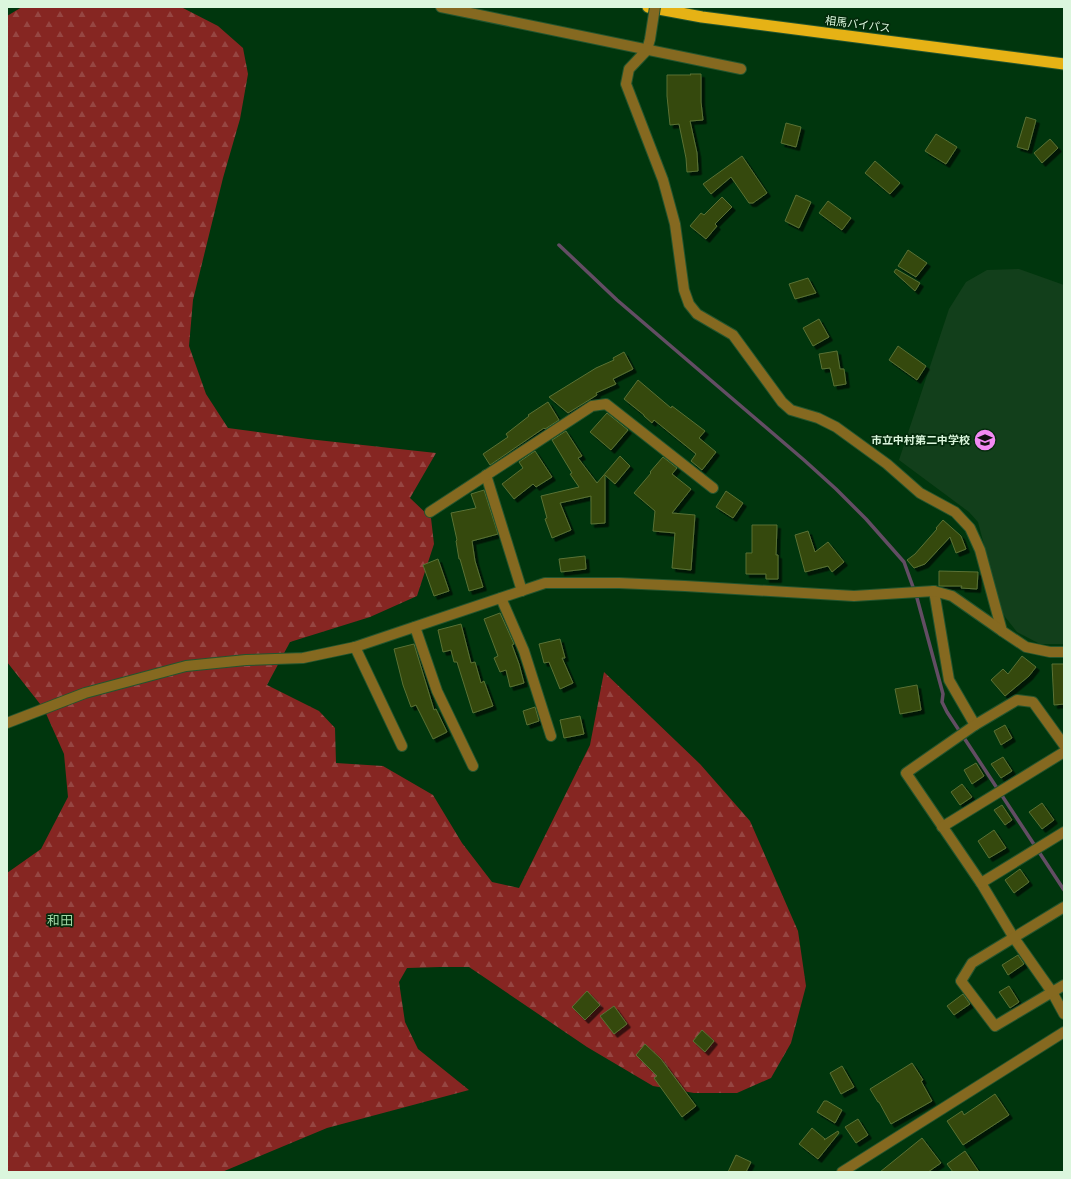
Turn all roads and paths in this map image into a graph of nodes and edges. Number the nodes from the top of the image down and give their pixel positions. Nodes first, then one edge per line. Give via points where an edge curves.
1 (441, 7) edge
2 (648, 7) edge
3 (655, 7) edge
4 (647, 50) junction
5 (1064, 64) edge
6 (741, 69) dead end
7 (486, 475) junction
8 (713, 488) dead end
9 (430, 512) dead end
10 (522, 591) junction
11 (934, 591) junction
12 (501, 598) junction
13 (416, 627) junction
14 (1002, 631) junction
15 (355, 647) junction
16 (1064, 652) edge
17 (7, 723) edge
18 (975, 725) junction
19 (551, 736) dead end
20 (1064, 745) edge
21 (402, 746) dead end
22 (1064, 752) edge
23 (473, 766) dead end
24 (942, 827) junction
25 (1064, 832) edge
26 (981, 883) junction
27 (1064, 907) edge
28 (1014, 938) junction
29 (1064, 985) edge
30 (1052, 992) junction
31 (1064, 1014) edge
32 (1064, 1032) edge
33 (842, 1172) edge

1 - 4 street
2 - 5 highway, 相馬バイパス via 710,18
3 - 4 street, bridge
4 - 6 street
4 - 14 street via 629,69 626,84 663,180 675,224 684,290 689,304 697,314 733,335 782,402 791,410 818,418 836,427 887,464 920,493 955,512 970,528 980,550
7 - 8 street via 592,406 606,404
7 - 9 street
7 - 10 street
10 - 11 street via 546,583 619,583 854,596
10 - 12 street
11 - 14 street via 952,596
11 - 18 street via 949,680
12 - 13 street
12 - 19 street via 524,651
13 - 15 street
13 - 23 street via 437,691
14 - 16 street via 1026,647
15 - 17 street via 303,658 186,666 86,693
15 - 21 street
18 - 20 street via 1017,700 1033,702
18 - 24 street via 906,773
22 - 24 street
24 - 26 street
25 - 26 street
26 - 28 street
27 - 28 street
28 - 30 street
28 - 30 street via 972,963 961,981 995,1026
29 - 30 street
30 - 31 street
32 - 33 street

